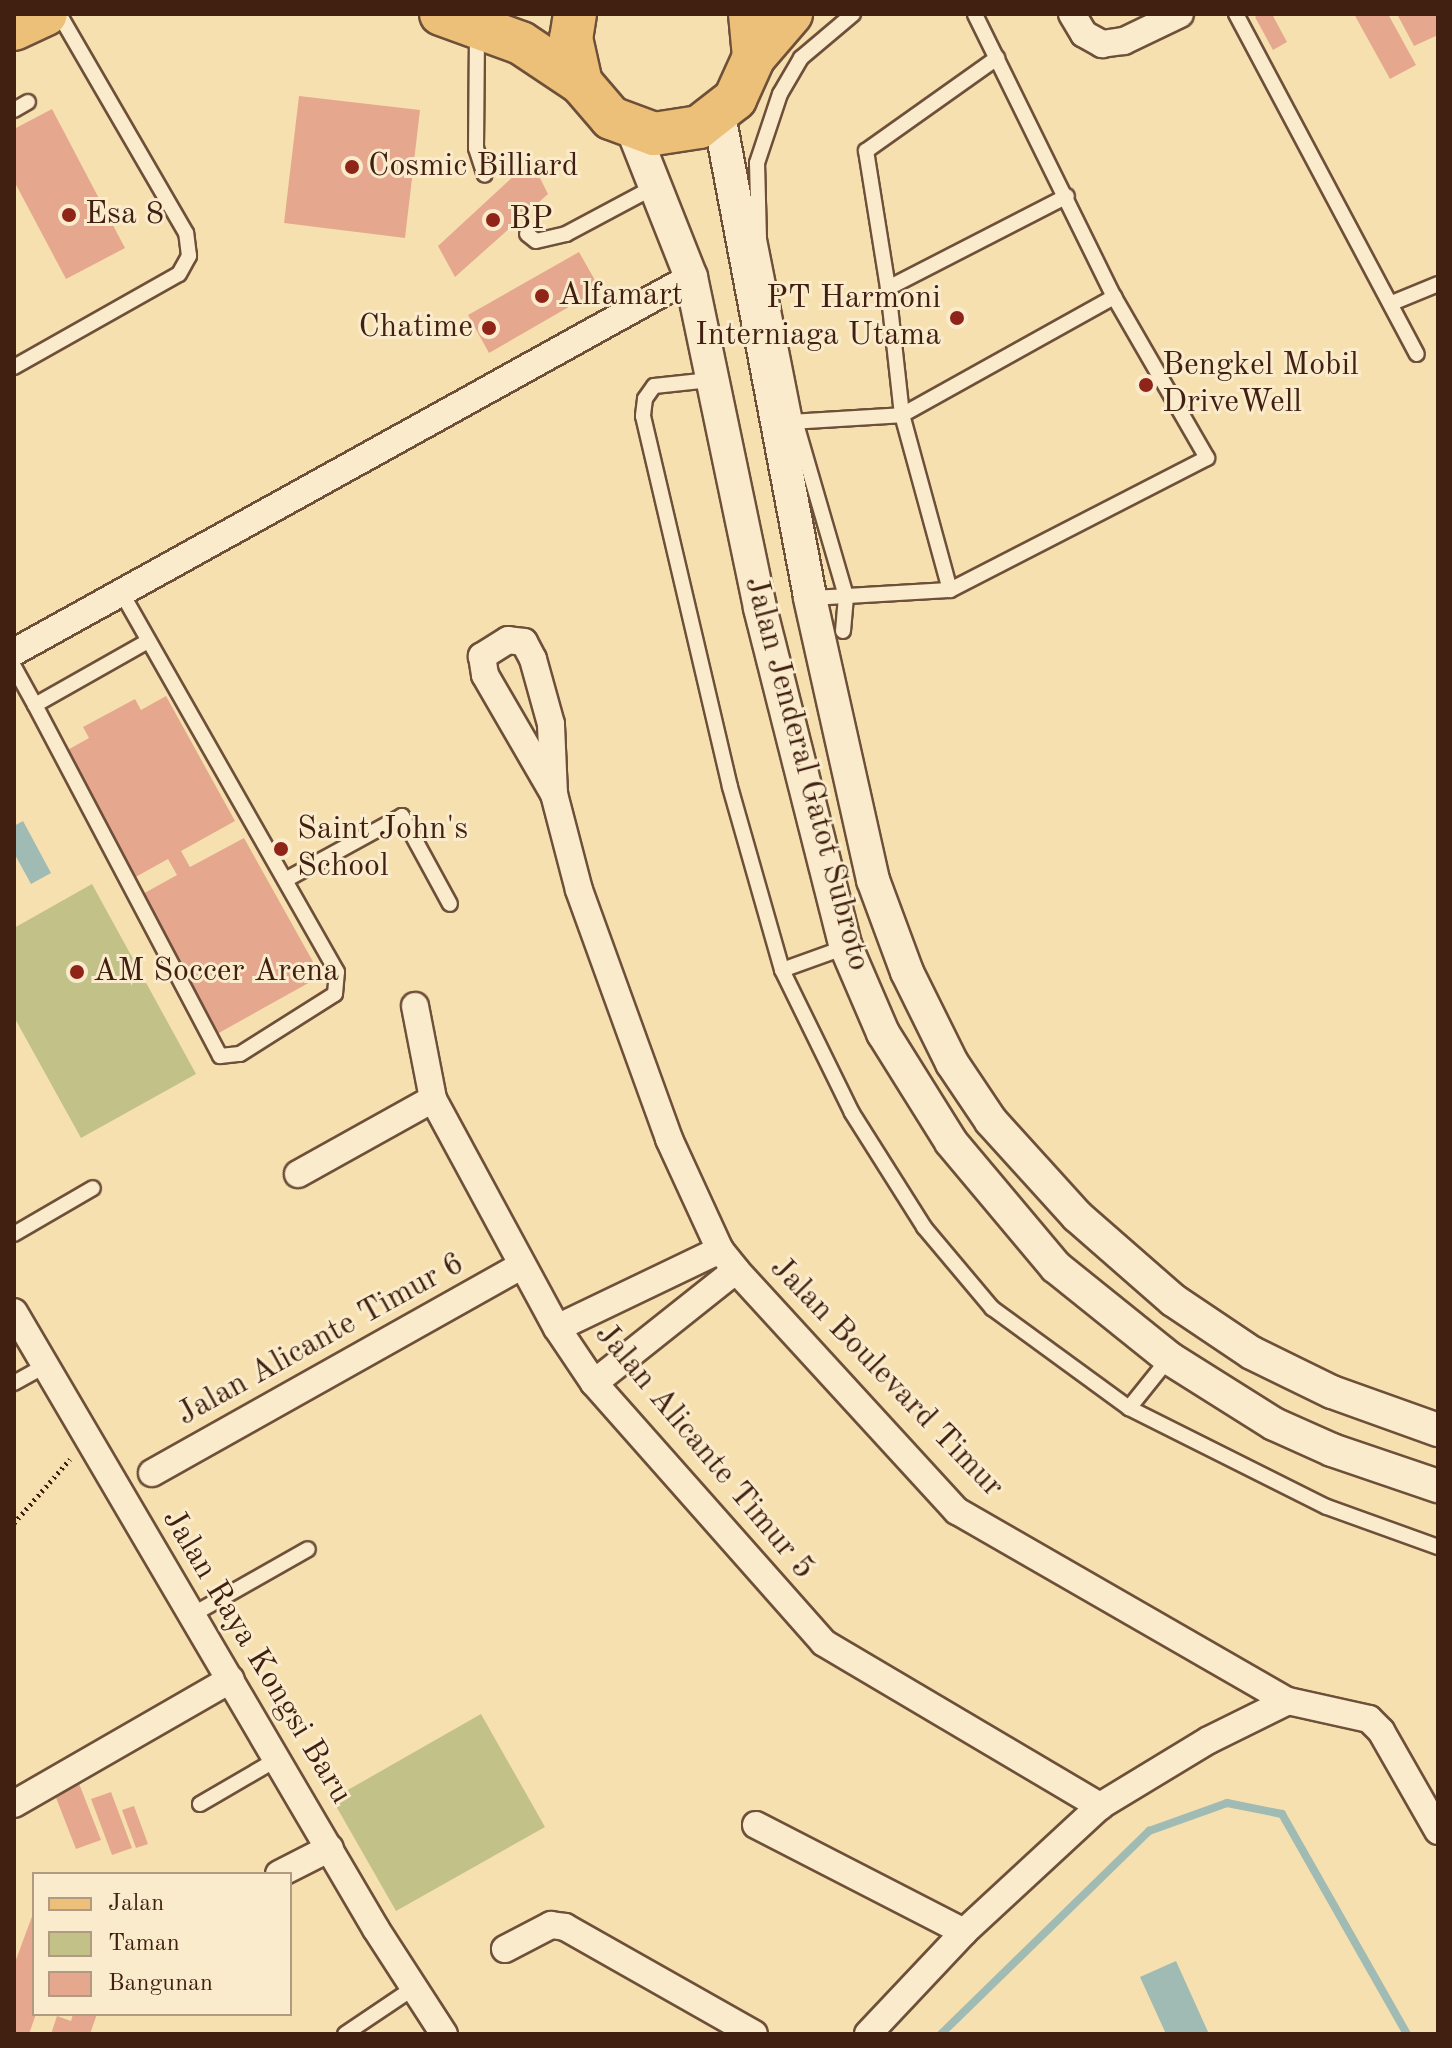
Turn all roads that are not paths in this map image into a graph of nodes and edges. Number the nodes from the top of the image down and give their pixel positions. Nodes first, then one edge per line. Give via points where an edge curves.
1 (46, 14) edge
2 (59, 14) edge
3 (575, 14) edge
4 (750, 14) edge
5 (791, 14) edge
6 (853, 14) edge
7 (975, 14) edge
8 (1072, 14) edge
9 (1180, 14) edge
10 (1236, 14) edge
11 (459, 20) edge
12 (14, 29) edge
13 (754, 57) junction
14 (997, 58) junction
15 (581, 83) junction
16 (28, 102) dead end
17 (14, 110) edge
18 (719, 115) junction
19 (632, 128) junction
20 (485, 175) dead end
21 (657, 185) junction
22 (1067, 196) junction
23 (527, 234) dead end
24 (691, 277) junction
25 (1438, 284) edge
26 (888, 288) junction
27 (1114, 297) junction
28 (1392, 303) junction
29 (1417, 354) dead end
30 (14, 367) edge
31 (710, 380) junction
32 (902, 415) junction
33 (786, 422) junction
34 (950, 590) junction
35 (123, 595) junction
36 (846, 596) junction
37 (810, 598) junction
38 (760, 608) junction
39 (843, 631) dead end
40 (148, 641) junction
41 (14, 652) edge
42 (14, 667) edge
43 (35, 705) junction
44 (554, 794) junction
45 (287, 879) junction
46 (450, 904) dead end
47 (846, 947) junction
48 (782, 970) junction
49 (415, 1006) dead end
50 (433, 1099) junction
51 (298, 1174) dead end
52 (93, 1188) dead end
53 (1066, 1201) junction
54 (14, 1234) edge
55 (1026, 1235) junction
56 (728, 1260) junction
57 (522, 1265) junction
58 (14, 1312) edge
59 (557, 1328) junction
60 (1169, 1358) junction
61 (46, 1365) junction
62 (14, 1383) edge
63 (594, 1383) junction
64 (1129, 1408) junction
65 (1438, 1430) edge
66 (152, 1473) dead end
67 (1438, 1486) edge
68 (1438, 1547) edge
69 (308, 1549) dead end
70 (192, 1615) junction
71 (231, 1679) junction
72 (1288, 1701) junction
73 (279, 1757) junction
74 (14, 1804) edge
75 (200, 1804) dead end
76 (1100, 1806) junction
77 (756, 1825) dead end
78 (1438, 1831) edge
79 (330, 1848) junction
80 (283, 1872) edge
81 (964, 1932) junction
82 (505, 1949) dead end
83 (415, 1987) junction
84 (345, 2034) edge
85 (444, 2034) edge
86 (754, 2034) edge
87 (868, 2034) edge

1 - 12 main road
2 - 30 lane via 186,233 189,256 179,274
3 - 15 main road via 571,38
4 - 13 main road
5 - 13 main road
6 - 33 lane via 801,58 780,94 757,163 759,239
7 - 14 lane
8 - 9 street via 1084,34 1102,44 1124,41
10 - 28 lane
11 - 15 main road via 521,43
11 - 20 lane via 476,148
13 - 18 main road via 742,89
14 - 22 lane
14 - 26 lane via 866,151
15 - 19 main road via 611,118
16 - 17 lane
18 - 19 main road via 677,133
18 - 33 street, Jalan Jenderal Gatot Subroto
19 - 21 street, Jalan Jenderal Gatot Subroto
21 - 23 lane via 566,234 536,241
21 - 24 street, Jalan Jenderal Gatot Subroto
22 - 26 lane
22 - 27 lane
24 - 31 street, Jalan Jenderal Gatot Subroto
24 - 35 street
25 - 28 lane
26 - 32 lane
27 - 32 lane
27 - 34 lane via 1207,458
28 - 29 lane
31 - 38 street, Jalan Jenderal Gatot Subroto
31 - 48 lane via 654,386 643,416 730,787
32 - 33 lane
32 - 34 lane
33 - 36 lane
33 - 37 street, Jalan Jenderal Gatot Subroto
34 - 36 lane
35 - 40 lane
35 - 41 street
36 - 37 lane
36 - 39 lane
37 - 38 street
37 - 53 street, Jalan Jenderal Gatot Subroto via 873,880 907,972 952,1063 991,1121
38 - 47 street, Jalan Jenderal Gatot Subroto
40 - 43 lane
40 - 45 lane
42 - 43 lane
43 - 45 lane via 220,1056 240,1054 335,994 337,972
44 - 44 street, Jalan Boulevard Timur via 551,724 533,659 524,642 508,640 482,656 485,675
44 - 56 street, Jalan Boulevard Timur via 579,890 658,1110
45 - 46 lane via 402,816
47 - 48 lane
47 - 55 street, Jalan Jenderal Gatot Subroto via 883,1033 951,1142
48 - 64 lane via 852,1113 924,1227 992,1308
49 - 50 street, Jalan Alicante Timur 5
50 - 51 street
50 - 57 street, Jalan Alicante Timur 5
52 - 54 lane
53 - 55 street
53 - 65 street, Jalan Jenderal Gatot Subroto via 1173,1300 1252,1353 1332,1392
55 - 60 street, Jalan Jenderal Gatot Subroto via 1056,1267
56 - 59 street
56 - 63 street
56 - 72 street, Jalan Boulevard Timur via 957,1511
57 - 59 street, Jalan Alicante Timur 5
57 - 66 street, Jalan Alicante Timur 6
58 - 61 street, Jalan Raya Kongsi Baru
59 - 63 street, Jalan Alicante Timur 5
60 - 64 lane
60 - 67 street, Jalan Jenderal Gatot Subroto via 1274,1424
61 - 62 lane
61 - 70 street, Jalan Raya Kongsi Baru
63 - 76 street, Jalan Alicante Timur 5 via 824,1643
64 - 68 lane via 1327,1507
69 - 70 lane
70 - 71 street, Jalan Raya Kongsi Baru
71 - 73 street, Jalan Raya Kongsi Baru
71 - 74 street
72 - 76 street via 1209,1740
72 - 78 street, Jalan Boulevard Timur via 1369,1719
73 - 75 lane
73 - 79 street, Jalan Raya Kongsi Baru
76 - 81 street
77 - 81 street
79 - 80 street
79 - 83 street, Jalan Raya Kongsi Baru
81 - 87 street
82 - 86 street via 551,1925 565,1927
83 - 84 lane
83 - 85 street, Jalan Raya Kongsi Baru

